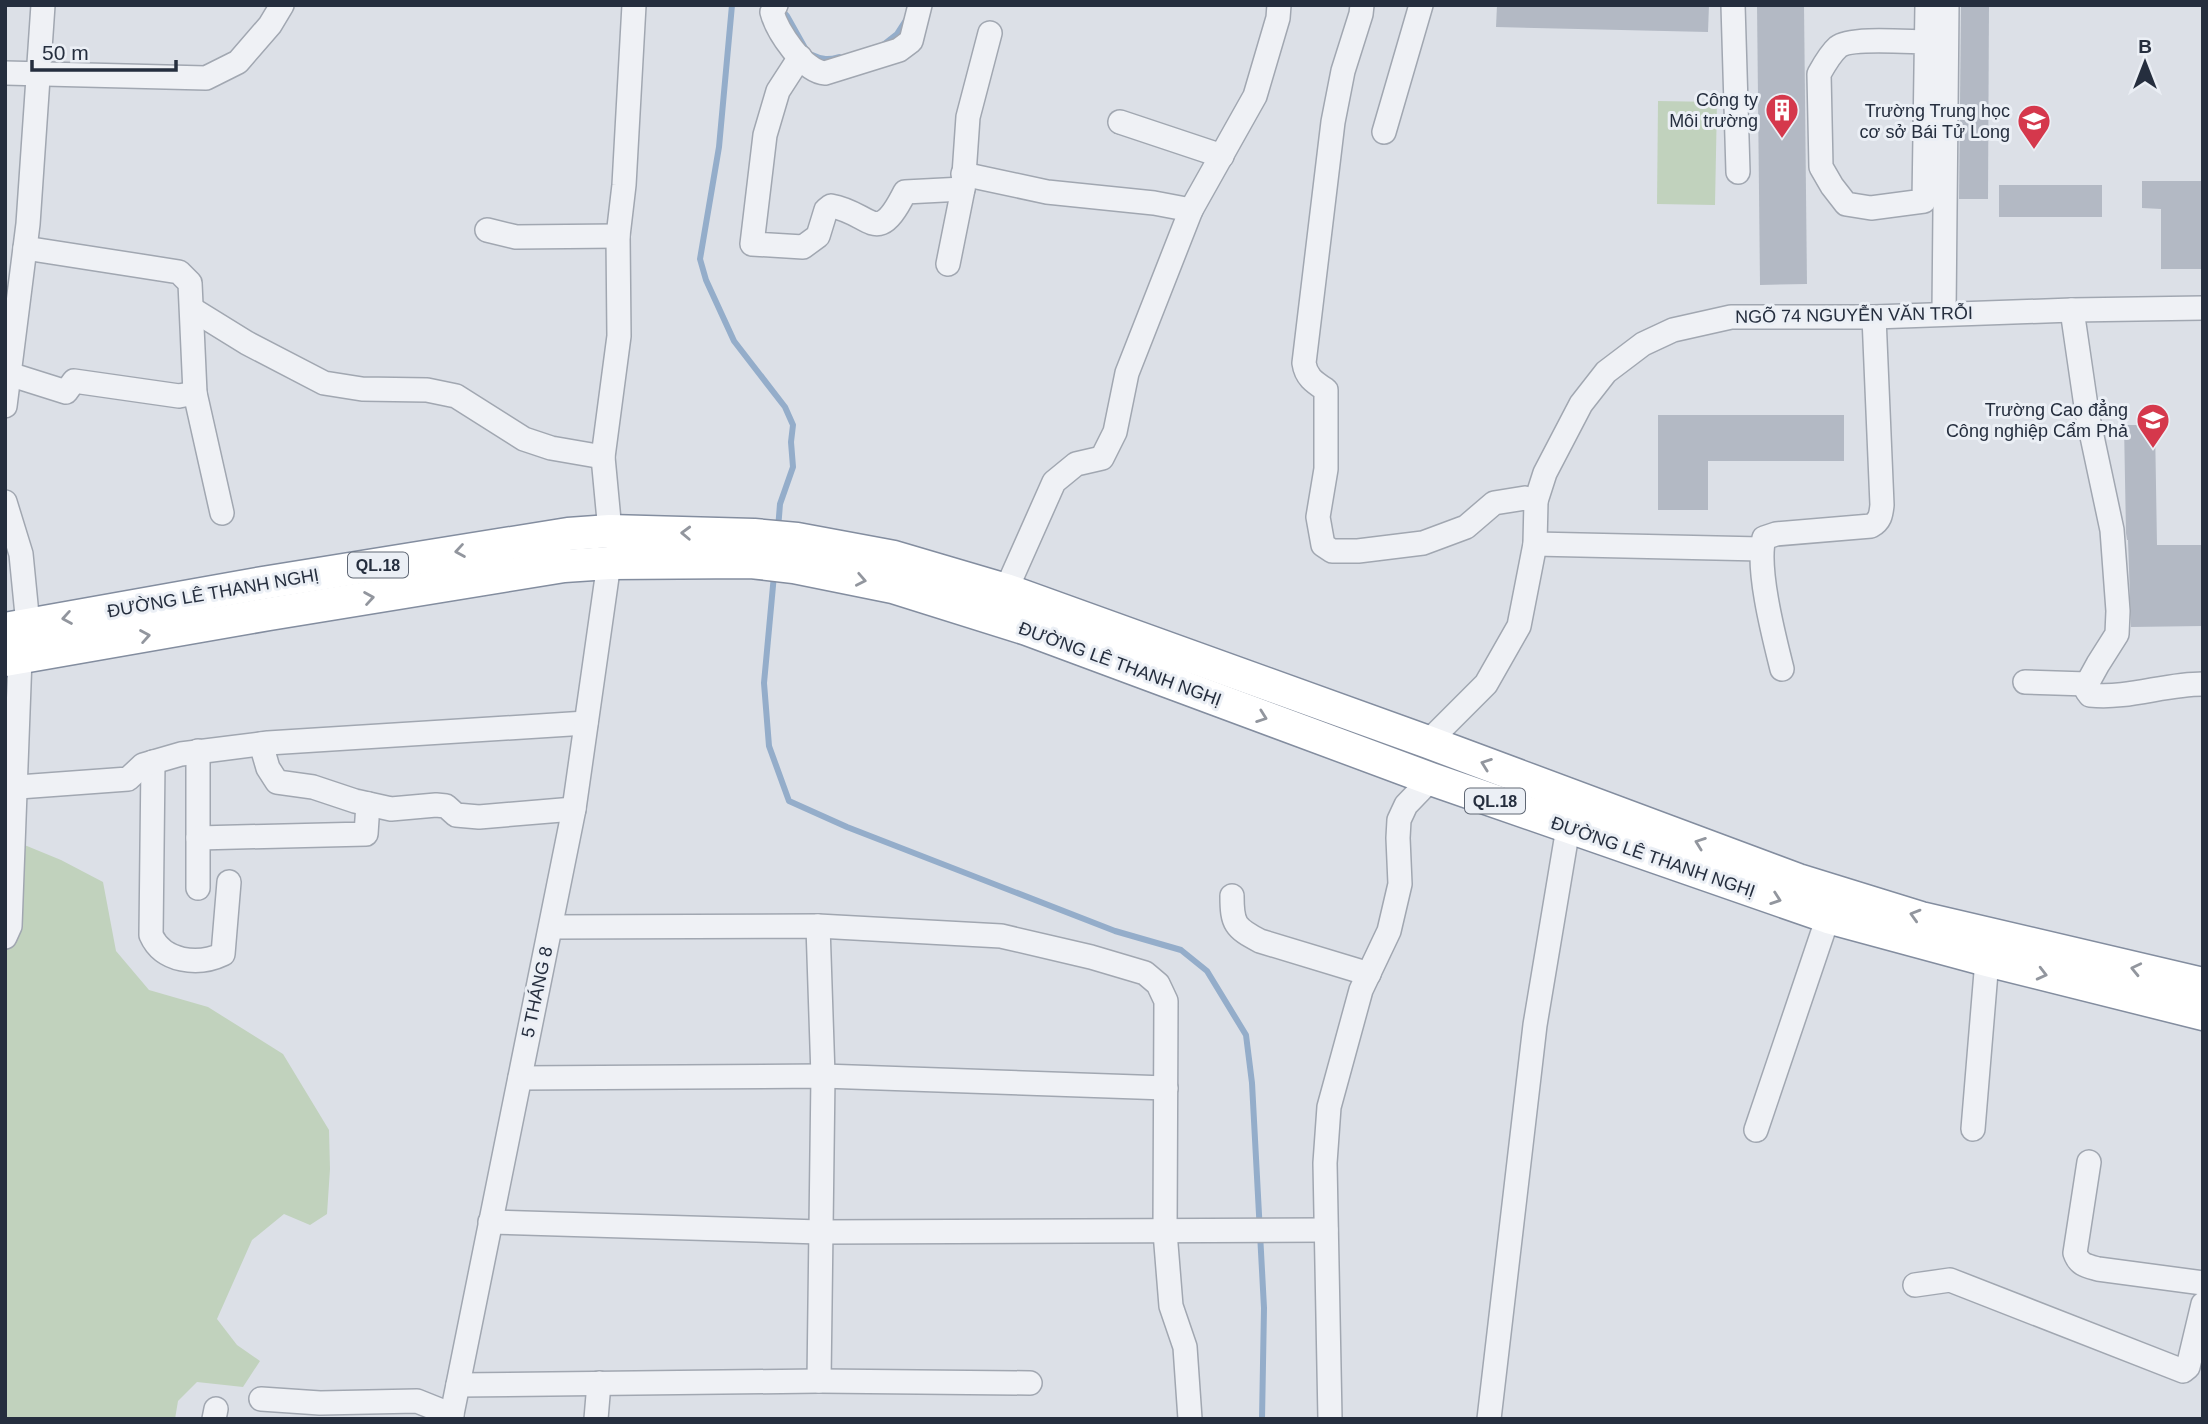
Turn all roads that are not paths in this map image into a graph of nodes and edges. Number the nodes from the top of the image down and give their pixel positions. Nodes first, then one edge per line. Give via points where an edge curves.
1 (43, 5) edge
2 (282, 5) edge
3 (634, 5) edge
4 (919, 5) edge
5 (1279, 5) edge
6 (1362, 5) edge
7 (1422, 5) edge
8 (1733, 5) edge
9 (1927, 5) edge
10 (1947, 5) edge
11 (774, 9) edge
12 (990, 33) dead end
13 (1927, 42) junction
14 (800, 57) junction
15 (5, 73) edge
16 (38, 73) junction
17 (1120, 122) dead end
18 (1384, 132) dead end
19 (1222, 156) junction
20 (1738, 172) dead end
21 (963, 182) junction
22 (1191, 210) junction
23 (487, 230) dead end
24 (618, 236) junction
25 (25, 248) junction
26 (948, 264) dead end
27 (2203, 308) edge
28 (192, 309) junction
29 (2072, 310) junction
30 (1944, 313) junction
31 (1874, 317) junction
32 (9, 374) junction
33 (195, 393) junction
34 (5, 406) edge
35 (603, 457) junction
36 (1536, 501) junction
37 (6, 507) edge
38 (222, 513) dead end
39 (610, 531) junction
40 (1535, 544) junction
41 (1761, 548) junction
42 (753, 549) junction
43 (796, 553) junction
44 (609, 564) junction
45 (1006, 590) junction
46 (266, 599) junction
47 (17, 627) edge
48 (1187, 656) junction
49 (13, 659) edge
50 (1782, 669) dead end
51 (2025, 682) dead end
52 (2087, 684) junction
53 (2203, 684) edge
54 (1175, 685) junction
55 (586, 723) junction
56 (1429, 742) junction
57 (261, 744) junction
58 (198, 751) junction
59 (153, 762) junction
60 (1431, 779) junction
61 (10, 788) edge
62 (368, 804) junction
63 (574, 809) junction
64 (1568, 828) junction
65 (198, 838) junction
66 (229, 882) dead end
67 (198, 888) dead end
68 (1231, 896) dead end
69 (1828, 917) junction
70 (818, 926) junction
71 (551, 928) junction
72 (5, 937) edge
73 (1987, 960) junction
74 (1369, 974) junction
75 (2203, 984) edge
76 (2203, 1014) edge
77 (823, 1076) junction
78 (520, 1078) junction
79 (1166, 1088) junction
80 (1973, 1129) dead end
81 (1756, 1130) dead end
82 (2089, 1162) dead end
83 (490, 1222) junction
84 (1316, 1230) junction
85 (820, 1232) junction
86 (1165, 1232) junction
87 (2203, 1283) edge
88 (1915, 1285) dead end
89 (2203, 1304) edge
90 (819, 1381) junction
91 (599, 1383) junction
92 (1030, 1383) dead end
93 (458, 1385) junction
94 (261, 1399) dead end
95 (451, 1417) edge
96 (596, 1419) edge
97 (1190, 1419) edge
98 (1330, 1419) edge
99 (1489, 1419) edge

1 - 16 street
2 - 16 street via 238,62 206,78
3 - 24 street
4 - 14 street via 911,41 899,50 825,73 811,69
5 - 19 street via 1255,96
6 - 36 street via 1333,122 1304,363 1305,372 1326,390 1326,469 1318,517 1323,545 1332,551 1358,551 1423,543 1466,527 1494,503 1525,498
7 - 18 street
8 - 20 street
9 - 13 street
10 - 30 street
11 - 14 street via 774,19
12 - 21 street via 968,117
13 - 13 street via 1924,201 1871,208 1846,204 1821,167 1819,74 1840,45 1853,41
14 - 21 street via 778,91 765,135 752,244 803,247 818,236 831,206 881,225 900,205 905,192
15 - 16 street
16 - 25 street
17 - 19 street
19 - 22 street
21 - 22 street
21 - 26 street
22 - 45 street via 1126,373 1115,432 1102,458 1076,464 1054,482
23 - 24 street via 516,237
24 - 35 street via 619,336
25 - 28 street via 179,272 190,283
25 - 32 street
27 - 29 street, NGÕ 74 NGUYỄN VĂN TRỖI
28 - 33 street
28 - 35 street via 324,383 456,396 524,439
29 - 30 street, NGÕ 74 NGUYỄN VĂN TRỖI
29 - 52 street via 2087,413 2112,530 2118,611 2117,634
30 - 31 street, NGÕ 74 NGUYỄN VĂN TRỖI
31 - 36 street, NGÕ 74 NGUYỄN VĂN TRỖI via 1731,317 1673,330 1643,344 1606,372 1580,404
31 - 41 street via 1881,516 1871,526 1776,534 1764,538
32 - 33 street via 66,392 74,381 179,396
32 - 34 street
33 - 38 street
35 - 39 street
36 - 40 street, NGÕ 74 NGUYỄN VĂN TRỖI
37 - 47 street via 21,554
42 -> 39 highway, ĐƯỜNG LÊ THANH NGHỊ / QL.18
39 -> 46 highway, ĐƯỜNG LÊ THANH NGHỊ / QL.18 via 568,534
40 - 41 street
40 - 56 street, NGÕ 74 NGUYỄN VĂN TRỖI via 1519,626 1486,684
41 - 50 street
42 - 43 highway, QL.18
42 - 44 highway, ĐƯỜNG LÊ THANH NGHỊ / QL.18
43 - 45 highway, ĐƯỜNG LÊ THANH NGHỊ / QL.18 via 894,557
43 -> 54 highway, ĐƯỜNG LÊ THANH NGHỊ / QL.18 via 1027,629
46 -> 44 highway, ĐƯỜNG LÊ THANH NGHỊ / QL.18
44 - 55 street, 5 THÁNG 8
45 - 48 highway, ĐƯỜNG LÊ THANH NGHỊ / QL.18
46 -> 47 highway, ĐƯỜNG LÊ THANH NGHỊ / QL.18
49 -> 46 highway, ĐƯỜNG LÊ THANH NGHỊ / QL.18
48 - 54 highway
48 - 56 highway, ĐƯỜNG LÊ THANH NGHỊ / QL.18
49 - 61 street
51 - 52 street
52 - 53 street via 2090,695 2105,696
54 -> 60 highway, ĐƯỜNG LÊ THANH NGHỊ / QL.18
55 - 57 street
55 - 63 street, 5 THÁNG 8
75 -> 56 highway, ĐƯỜNG LÊ THANH NGHỊ / QL.18 via 1922,918 1811,883
57 - 58 street
57 - 62 street via 277,782 313,787
58 - 59 street
58 - 65 street
59 - 61 street via 128,779
59 - 66 street via 151,935 156,946 171,957 197,960 223,954
60 - 64 highway, ĐƯỜNG LÊ THANH NGHỊ / QL.18
60 - 74 street via 1406,805 1399,820 1400,884 1389,931
61 - 72 street via 10,926
62 - 63 street via 391,809 446,806 456,815 480,817
62 - 65 street via 366,834
63 - 71 street, 5 THÁNG 8
64 -> 69 highway, ĐƯỜNG LÊ THANH NGHỊ / QL.18
64 - 99 street via 1535,1025
65 - 67 street
68 - 74 street via 1235,925 1244,933
69 - 73 highway, ĐƯỜNG LÊ THANH NGHỊ / QL.18
69 - 81 street
70 - 71 street
70 - 77 street
70 - 79 street via 1001,936 1145,973 1158,984 1166,1001
71 - 78 street, 5 THÁNG 8
73 -> 76 highway, ĐƯỜNG LÊ THANH NGHỊ / QL.18
73 - 80 street
74 - 84 street via 1329,1107
77 - 78 street
77 - 79 street
77 - 85 street
78 - 83 street, 5 THÁNG 8
79 - 86 street
82 - 87 street via 2075,1253 2078,1260 2098,1269
83 - 85 street
83 - 93 street, 5 THÁNG 8
84 - 86 street
84 - 98 street
85 - 86 street
85 - 90 street
86 - 97 street via 1171,1306 1185,1347
88 - 89 street via 1950,1280 2183,1371 2188,1367
90 - 91 street
90 - 92 street
91 - 93 street
91 - 96 street
93 - 95 street, 5 THÁNG 8
94 - 95 street via 417,1401

